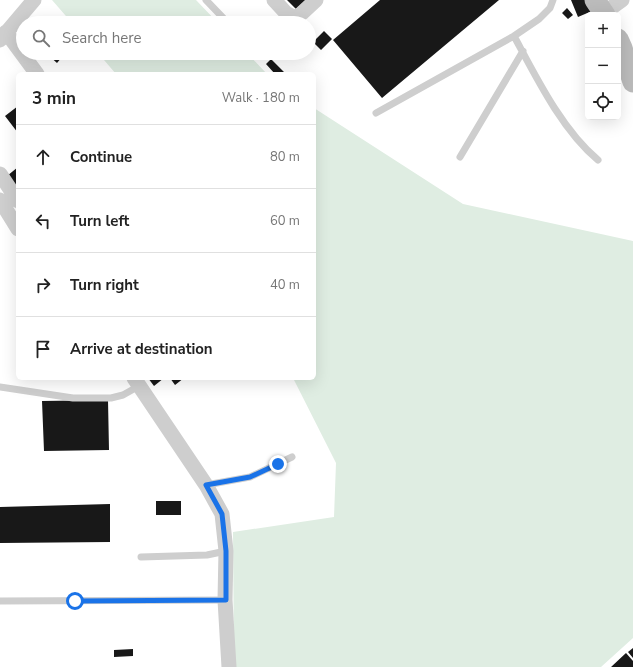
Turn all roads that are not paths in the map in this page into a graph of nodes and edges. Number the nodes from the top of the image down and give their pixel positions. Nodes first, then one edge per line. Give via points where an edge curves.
1 (34, 0) edge
2 (206, 0) edge
3 (274, 0) edge
4 (316, 0) edge
5 (553, 0) edge
6 (622, 0) edge
7 (601, 9) edge
8 (20, 16) edge
9 (221, 16) edge
10 (291, 16) edge
11 (298, 16) edge
12 (16, 21) edge
13 (3, 36) edge
14 (514, 36) junction
15 (621, 46) edge
16 (16, 51) edge
17 (523, 51) junction
18 (24, 60) edge
19 (35, 72) edge
20 (633, 82) edge
21 (376, 113) dead end
22 (460, 157) dead end
23 (598, 160) dead end
24 (0, 174) edge
25 (16, 198) edge
26 (0, 200) edge
27 (16, 225) edge
28 (136, 382) edge
29 (0, 387) edge
30 (292, 457) dead end
31 (206, 485) junction
32 (226, 551) junction
33 (141, 557) dead end
34 (226, 600) junction
35 (0, 601) edge
36 (229, 667) edge

1 - 8 street
2 - 9 lane
3 - 10 street
4 - 11 street
5 - 14 lane via 550,8 539,19
6 - 7 street
12 - 13 street
13 - 16 street
14 - 17 lane
14 - 21 lane
15 - 20 street
17 - 22 lane
17 - 23 lane via 560,117 585,149
18 - 19 street
24 - 25 street
26 - 27 street
28 - 29 lane via 123,395 111,398 73,398
28 - 31 street
30 - 31 lane via 250,477
31 - 32 street via 222,514
32 - 33 lane via 207,555
32 - 34 street
34 - 35 lane
34 - 36 street

